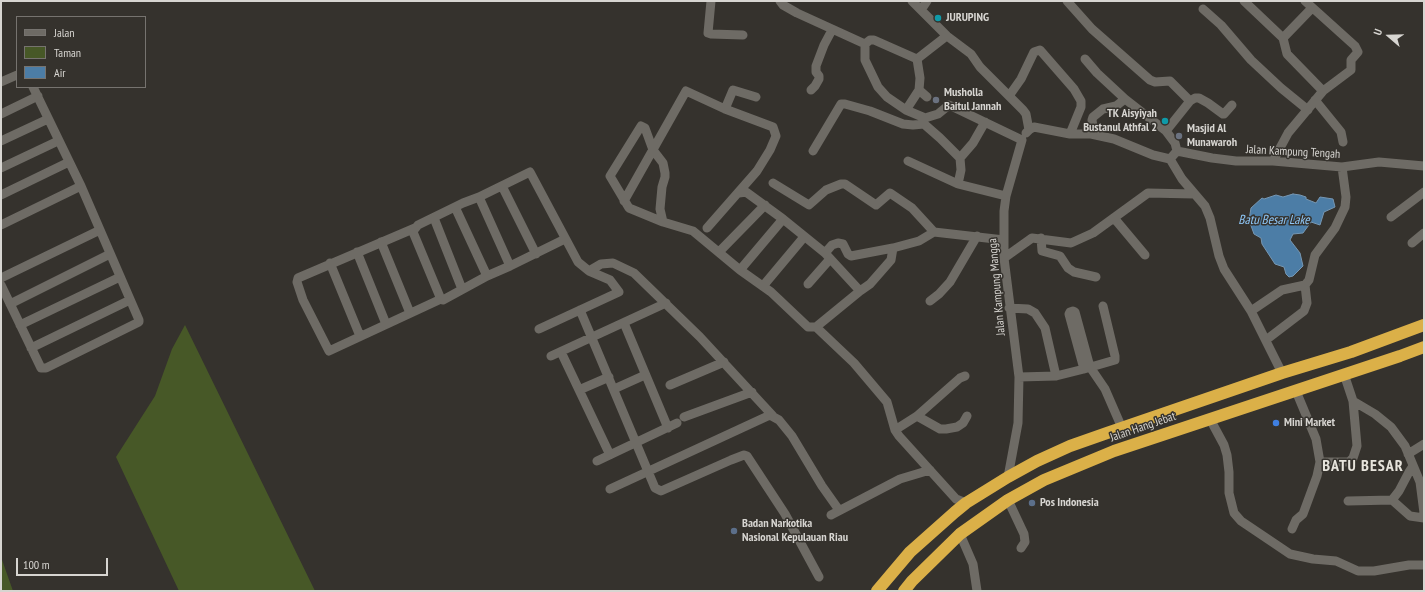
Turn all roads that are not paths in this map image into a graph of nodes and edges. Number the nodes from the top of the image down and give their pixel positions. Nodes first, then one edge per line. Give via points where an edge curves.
1 (711, 1) edge
2 (780, 1) edge
3 (912, 1) edge
4 (927, 1) edge
5 (1067, 1) edge
6 (1244, 1) edge
7 (1305, 1) edge
8 (1312, 8) junction
9 (1203, 9) dead end
10 (921, 10) junction
11 (832, 30) junction
12 (743, 35) dead end
13 (947, 36) junction
14 (1284, 38) junction
15 (865, 44) junction
16 (916, 59) junction
17 (1085, 59) dead end
18 (16, 75) edge
19 (1, 82) edge
20 (34, 88) edge
21 (811, 90) dead end
22 (920, 90) junction
23 (1323, 91) junction
24 (38, 96) junction
25 (1009, 96) junction
26 (756, 97) dead end
27 (928, 97) dead end
28 (1124, 99) junction
29 (1315, 100) junction
30 (1190, 101) junction
31 (1232, 105) dead end
32 (725, 109) junction
33 (906, 110) junction
34 (1308, 110) junction
35 (1, 114) edge
36 (48, 119) junction
37 (924, 121) junction
38 (985, 122) junction
39 (1029, 130) junction
40 (1166, 132) junction
41 (1070, 134) junction
42 (1102, 136) junction
43 (1022, 140) junction
44 (58, 141) junction
45 (1, 142) edge
46 (1343, 142) dead end
47 (653, 150) junction
48 (814, 151) dead end
49 (1177, 151) junction
50 (960, 158) junction
51 (1170, 159) junction
52 (908, 161) dead end
53 (1273, 161) junction
54 (69, 162) junction
55 (1424, 166) edge
56 (1342, 167) junction
57 (1, 168) edge
58 (773, 183) dead end
59 (958, 184) junction
60 (81, 186) junction
61 (502, 186) junction
62 (1424, 192) edge
63 (739, 193) junction
64 (1194, 194) junction
65 (1, 195) edge
66 (1006, 196) junction
67 (479, 197) junction
68 (624, 201) junction
69 (765, 205) junction
70 (456, 207) junction
71 (1391, 217) dead end
72 (434, 218) junction
73 (1114, 218) junction
74 (783, 219) junction
75 (663, 222) junction
76 (1, 225) edge
77 (415, 228) junction
78 (707, 228) dead end
79 (100, 230) junction
80 (934, 232) junction
81 (1424, 233) edge
82 (804, 236) junction
83 (977, 236) junction
84 (1041, 238) junction
85 (565, 239) junction
86 (1004, 240) junction
87 (382, 242) junction
88 (1412, 243) dead end
89 (893, 248) junction
90 (357, 252) junction
91 (719, 252) junction
92 (110, 254) junction
93 (536, 254) junction
94 (1145, 255) dead end
95 (827, 256) junction
96 (1004, 258) junction
97 (330, 263) junction
98 (510, 266) junction
99 (740, 270) junction
100 (589, 271) junction
101 (487, 276) junction
102 (120, 277) junction
103 (1096, 277) dead end
104 (1, 278) edge
105 (808, 284) dead end
106 (1, 285) edge
107 (1305, 285) junction
108 (763, 286) junction
109 (462, 289) junction
110 (860, 291) junction
111 (441, 299) junction
112 (130, 300) junction
113 (930, 301) dead end
114 (666, 303) junction
115 (10, 304) junction
116 (1103, 306) dead end
117 (1009, 308) junction
118 (580, 310) junction
119 (1250, 311) junction
120 (410, 313) junction
121 (624, 323) junction
122 (386, 324) junction
123 (20, 325) junction
124 (1424, 325) edge
125 (816, 327) junction
126 (538, 328) dead end
127 (360, 336) junction
128 (1393, 336) junction
129 (592, 337) junction
130 (1266, 340) junction
131 (1424, 347) edge
132 (31, 348) junction
133 (561, 352) junction
134 (550, 356) dead end
135 (1400, 356) junction
136 (724, 362) junction
137 (1106, 363) junction
138 (1087, 368) junction
139 (1282, 373) junction
140 (1344, 374) junction
141 (645, 375) junction
142 (965, 376) dead end
143 (1019, 376) junction
144 (1056, 376) junction
145 (609, 377) junction
146 (1100, 380) junction
147 (670, 385) dead end
148 (614, 389) junction
149 (580, 390) junction
150 (1296, 391) junction
151 (752, 392) junction
152 (1353, 401) junction
153 (773, 416) junction
154 (917, 416) junction
155 (967, 416) dead end
156 (1210, 418) junction
157 (668, 428) junction
158 (1122, 428) junction
159 (895, 430) junction
160 (637, 443) junction
161 (1424, 444) edge
162 (1408, 454) junction
163 (610, 455) junction
164 (597, 461) dead end
165 (1320, 462) junction
166 (1413, 466) junction
167 (930, 470) junction
168 (647, 471) junction
169 (1008, 477) junction
170 (1422, 482) edge
171 (610, 489) dead end
172 (1008, 500) junction
173 (1392, 500) junction
174 (1348, 501) dead end
175 (966, 503) junction
176 (1424, 513) edge
177 (1424, 518) edge
178 (1292, 529) dead end
179 (960, 534) junction
180 (1021, 548) dead end
181 (1424, 565) edge
182 (898, 568) junction
183 (819, 577) dead end
184 (912, 581) junction
185 (877, 591) edge
186 (904, 591) edge
187 (977, 591) edge

1 - 12 street via 708,33
2 - 11 street via 797,13
3 - 10 street
4 - 10 street
5 - 30 street via 1092,29 1150,80 1170,82
6 - 14 street
7 - 8 street
8 - 14 street
8 - 23 street via 1355,46 1358,52 1351,60 1351,70
9 - 34 street via 1251,60
10 - 13 street
11 - 15 street
11 - 21 street via 816,66 819,79
13 - 16 street
13 - 25 street via 971,54 980,67
14 - 23 street via 1287,54
15 - 16 street via 874,40
15 - 33 street via 865,60 878,87 887,97
16 - 22 street
17 - 28 street
18 - 19 street
20 - 24 street
22 - 27 street
22 - 33 street
23 - 29 street
24 - 35 street
24 - 36 street
25 - 39 street via 1026,114
25 - 41 street via 1021,79 1034,52 1040,50 1074,89 1081,102
26 - 32 street via 733,90
28 - 40 street
28 - 42 street via 1116,106 1103,109 1093,117 1093,127
29 - 34 street
29 - 46 street via 1341,132
30 - 31 street via 1199,98 1223,114
30 - 40 street
32 - 47 street via 686,91
32 - 63 street via 773,127 776,136 758,171
33 - 37 street
34 - 53 street via 1288,133
36 - 44 street
36 - 45 street
37 - 38 street via 949,105
37 - 48 street via 914,125 904,124 870,111 841,104
37 - 50 street
38 - 43 street
38 - 50 street via 973,143
39 - 41 street via 1034,127
39 - 43 street, Jalan Kampung Mangga
40 - 49 street via 1175,142
41 - 42 street
42 - 51 street
43 - 66 street, Jalan Kampung Mangga
44 - 54 street
44 - 57 street
47 - 68 street
47 - 68 street via 645,128 641,126 610,176
47 - 75 street via 663,163 665,173 660,209
49 - 51 street
49 - 53 street, Jalan Kampung Tengah via 1236,161
50 - 59 street
51 - 64 street
52 - 59 street
53 - 56 street, Jalan Kampung Tengah
54 - 60 street
54 - 65 street
55 - 56 street, Jalan Kampung Tengah via 1388,162
56 - 107 street via 1345,207 1335,228 1315,255 1311,274
58 - 80 street via 809,205 826,190 841,184 845,184 876,205 890,193 912,208
59 - 66 street
60 - 76 street
60 - 79 street
61 - 67 street
61 - 85 street via 530,172
61 - 93 street
62 - 71 street
63 - 69 street via 746,192
63 - 78 street
64 - 73 street via 1148,193
64 - 119 street via 1206,206 1224,269
66 - 86 street, Jalan Kampung Mangga
67 - 70 street
67 - 98 street
68 - 75 street via 629,208
69 - 74 street
69 - 91 street
70 - 72 street
70 - 101 street
72 - 77 street
72 - 109 street
73 - 84 street via 1093,233 1071,243
73 - 94 street
74 - 82 street
74 - 99 street
75 - 91 street via 693,231
77 - 87 street
77 - 111 street via 413,232
79 - 92 street
79 - 104 street
80 - 83 street
80 - 89 street via 919,241
81 - 88 street
82 - 95 street
82 - 108 street
83 - 86 street
83 - 113 street via 950,282
84 - 96 street via 1030,239
84 - 103 street via 1042,251 1060,256 1074,272
85 - 93 street
85 - 100 street via 578,262
86 - 96 street, Jalan Kampung Mangga
87 - 90 street
87 - 120 street
89 - 95 street via 851,256 843,244 838,243 832,245
89 - 110 street via 891,260 870,284
90 - 97 street
90 - 122 street
91 - 99 street
92 - 102 street
92 - 115 street
93 - 98 street
95 - 105 street
95 - 110 street
96 - 117 street, Jalan Kampung Mangga
97 - 127 street
97 - 127 street via 298,278 303,300 329,351
98 - 101 street
99 - 108 street
100 - 114 street via 601,264 613,263 634,273
100 - 118 street via 610,280 619,292
101 - 109 street
102 - 112 street
102 - 123 street
106 - 115 street
107 - 119 street via 1282,290
107 - 130 street via 1307,303 1304,311
108 - 125 street via 780,299 804,325
109 - 111 street
110 - 125 street
111 - 120 street
112 - 132 street
112 - 132 street via 139,322 46,368 41,368
114 - 121 street
114 - 136 street
115 - 123 street
116 - 137 street via 1115,356 1114,360
117 - 143 street, Jalan Kampung Mangga
117 - 144 street via 1035,312 1045,328
118 - 126 street
118 - 129 street
119 - 130 street
120 - 122 street
121 - 129 street
121 - 141 street
122 - 127 street
123 - 132 street
124 - 128 highway
125 - 159 street via 854,363 887,402
128 - 135 highway
128 - 139 highway
129 - 133 street
129 - 145 street
130 - 139 street
131 - 135 highway, Jalan Hang Jebat
133 - 134 street
133 - 149 street
135 - 140 highway, Jalan Hang Jebat
136 - 147 street
136 - 151 street
137 - 138 street
137 - 146 street
138 - 138 street via 1069,314 1073,311 1075,312
138 - 144 street
138 - 146 street
139 - 158 highway
140 - 150 highway, Jalan Hang Jebat
140 - 152 street
141 - 148 street
141 - 157 street
142 - 154 street
143 - 144 street
143 - 169 street, Jalan Kampung Mangga via 1018,423
145 - 148 street
145 - 149 street
146 - 158 street
148 - 160 street
149 - 163 street
150 - 156 highway, Jalan Hang Jebat
150 - 165 street via 1316,439
151 - 153 street
151 - 157 street via 680,420
152 - 162 street via 1391,426
152 - 165 street via 1357,446 1353,458 1349,462
153 - 167 street via 792,436 835,512 900,479
153 - 168 street via 770,415
154 - 155 street via 933,426 946,429 957,427
154 - 159 street
156 - 172 highway, Jalan Hang Jebat via 1114,451 1044,480
156 - 181 street via 1224,445 1229,472 1229,493 1234,513 1241,521 1290,554 1340,562 1358,571
157 - 160 street
158 - 169 highway via 1070,446
159 - 167 street
160 - 163 street
160 - 168 street
161 - 162 street
162 - 166 street
163 - 164 street
165 - 178 street via 1318,476 1303,514 1296,520
166 - 170 street
166 - 173 street
167 - 175 street via 956,499
168 - 171 street
168 - 183 street via 655,488 661,491 730,460 747,456 785,514
169 - 175 highway
170 - 176 street
172 - 179 highway, Jalan Hang Jebat
172 - 180 street via 1024,534 1025,542
173 - 174 street
173 - 177 street via 1410,516
175 - 182 highway via 910,552
179 - 184 highway, Jalan Hang Jebat
179 - 187 street via 973,564
182 - 184 highway
182 - 185 highway
184 - 186 highway, Jalan Hang Jebat

